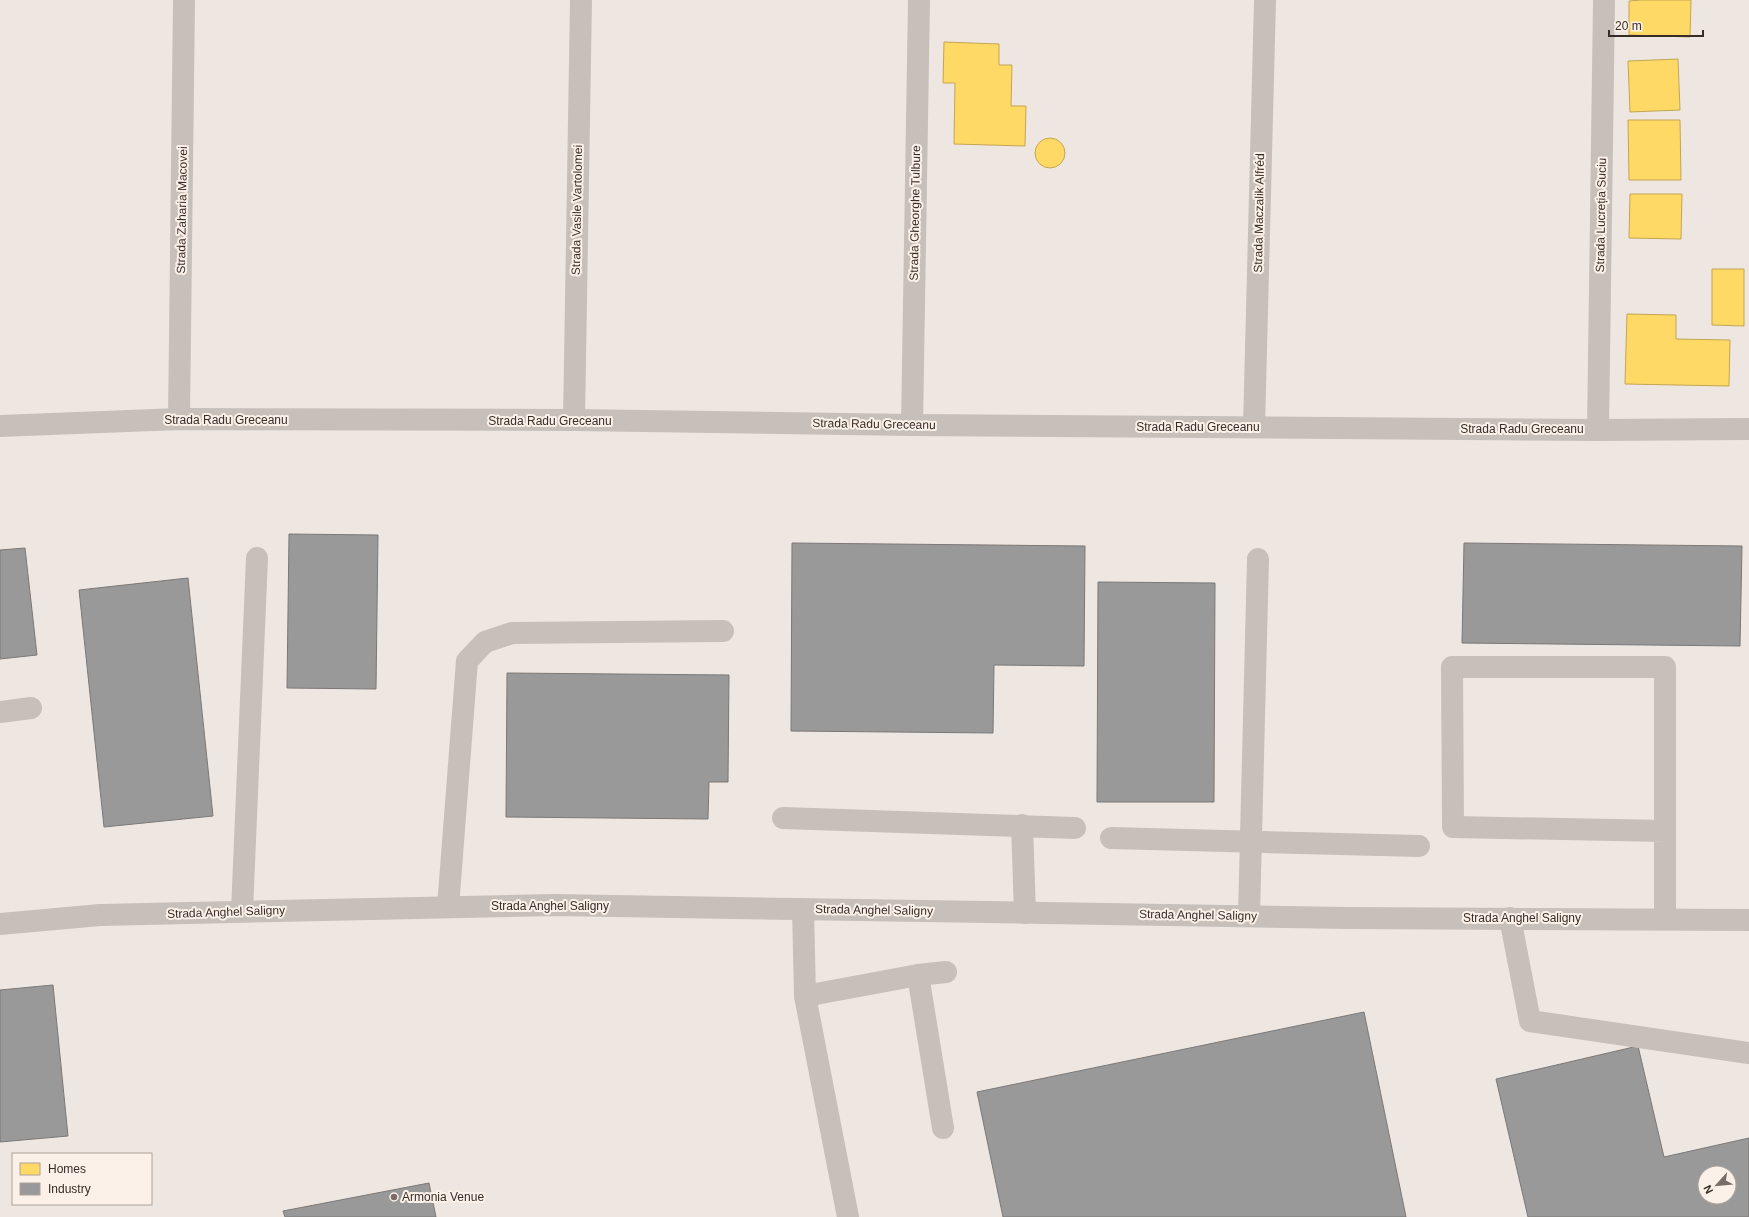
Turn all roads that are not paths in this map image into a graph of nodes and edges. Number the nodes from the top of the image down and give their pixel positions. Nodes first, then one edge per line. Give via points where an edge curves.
1 (184, 0) edge
2 (581, 0) edge
3 (919, 0) edge
4 (1265, 0) edge
5 (1604, 0) edge
6 (179, 420) junction
7 (574, 420) junction
8 (912, 425) junction
9 (0, 426) edge
10 (1254, 427) junction
11 (1749, 429) edge
12 (1598, 430) junction
13 (257, 558) dead end
14 (1258, 559) dead end
15 (723, 631) dead end
16 (31, 708) dead end
17 (0, 712) edge
18 (784, 818) dead end
19 (1022, 825) junction
20 (1075, 828) dead end
21 (1665, 831) junction
22 (1111, 838) dead end
23 (1250, 842) junction
24 (1419, 846) dead end
25 (448, 907) junction
26 (803, 909) junction
27 (242, 911) junction
28 (1025, 912) junction
29 (1249, 916) junction
30 (1510, 918) junction
31 (1665, 919) junction
32 (1749, 920) edge
33 (0, 924) edge
34 (946, 972) dead end
35 (918, 974) junction
36 (805, 996) junction
37 (1749, 1052) edge
38 (943, 1128) dead end
39 (848, 1217) edge

1 - 6 street, Strada Zaharia Macovei
2 - 7 street, Strada Vasile Vartolomei
3 - 8 street, Strada Gheorghe Tulbure
4 - 10 street, Strada Maczalik Alfréd
5 - 12 street, Strada Lucreția Suciu
6 - 7 street, Strada Radu Greceanu
6 - 9 street, Strada Radu Greceanu
7 - 8 street, Strada Radu Greceanu
8 - 10 street, Strada Radu Greceanu
10 - 12 street, Strada Radu Greceanu
11 - 12 street, Strada Radu Greceanu
13 - 27 street
14 - 23 street
15 - 25 street via 512,633 485,642 467,661
16 - 17 street
18 - 19 street
19 - 20 street
19 - 28 street
21 - 21 street via 1665,667 1452,667 1453,827
21 - 31 street
22 - 23 street
23 - 24 street
23 - 29 street
25 - 26 street, Strada Anghel Saligny via 554,905
25 - 27 street, Strada Anghel Saligny
26 - 28 street, Strada Anghel Saligny
26 - 36 street
27 - 33 street, Strada Anghel Saligny via 100,915
28 - 29 street, Strada Anghel Saligny
29 - 30 street, Strada Anghel Saligny
30 - 31 street, Strada Anghel Saligny
30 - 37 street via 1530,1021
31 - 32 street, Strada Anghel Saligny
34 - 35 street
35 - 36 street
35 - 38 street
36 - 39 street

